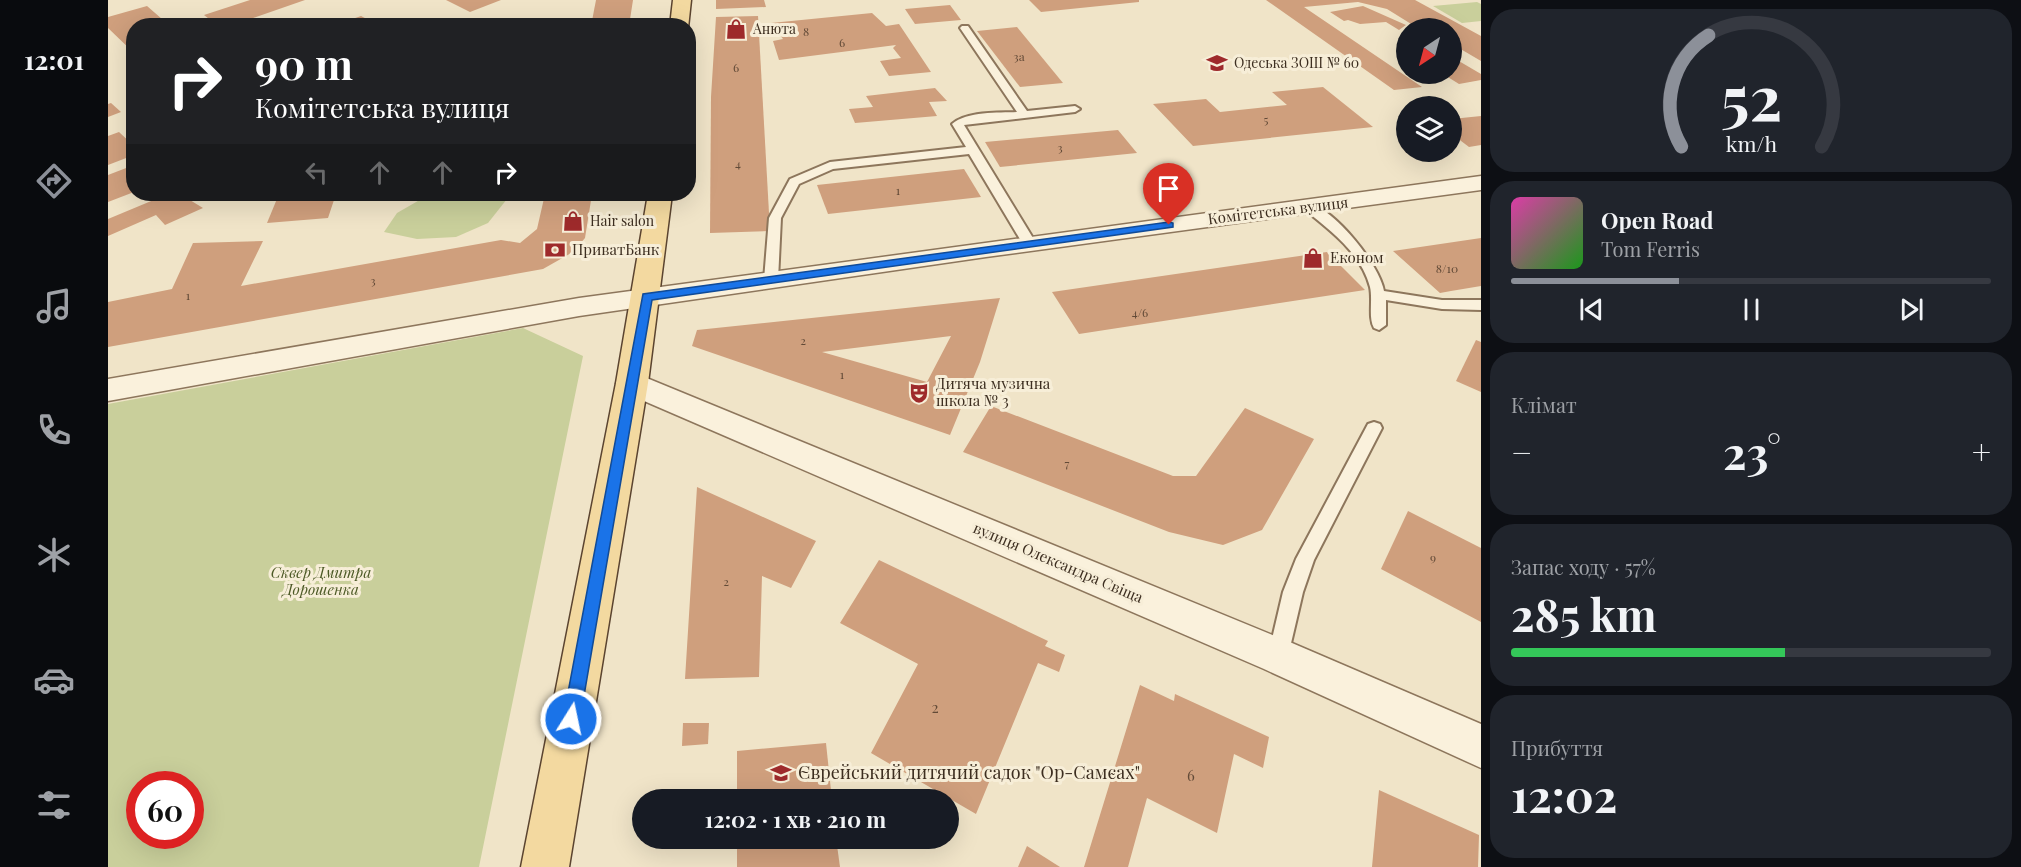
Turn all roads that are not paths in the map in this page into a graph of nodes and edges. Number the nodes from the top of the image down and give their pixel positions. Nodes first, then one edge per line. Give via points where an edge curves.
1 (682, 0) edge
2 (681, 18) edge
3 (964, 28) dead end
4 (1075, 109) dead end
5 (1023, 113) junction
6 (973, 150) junction
7 (1481, 183) edge
8 (659, 201) edge
9 (1309, 207) junction
10 (1029, 243) junction
11 (771, 280) junction
12 (1379, 294) junction
13 (647, 297) junction
14 (1481, 305) edge
15 (1379, 325) dead end
16 (632, 383) junction
17 (108, 390) edge
18 (1374, 428) dead end
19 (1278, 656) junction
20 (1481, 746) edge
21 (544, 867) edge

1 - 2 main road
3 - 5 lane
4 - 5 lane
5 - 6 lane via 958,124
6 - 10 lane
6 - 11 lane via 830,166 794,182 776,218
7 - 9 street, Комітетська вулиця
8 - 13 main road
9 - 10 street, Комітетська вулиця
9 - 12 lane via 1348,238 1371,269
10 - 11 street, Комітетська вулиця
11 - 13 street, Комітетська вулиця
12 - 14 lane via 1419,303
12 - 15 lane
13 - 16 main road
13 - 17 street
16 - 19 street, вулиця Олександра Свіща
16 - 21 main road
18 - 19 lane via 1305,559
19 - 20 street, вулиця Олександра Свіща

